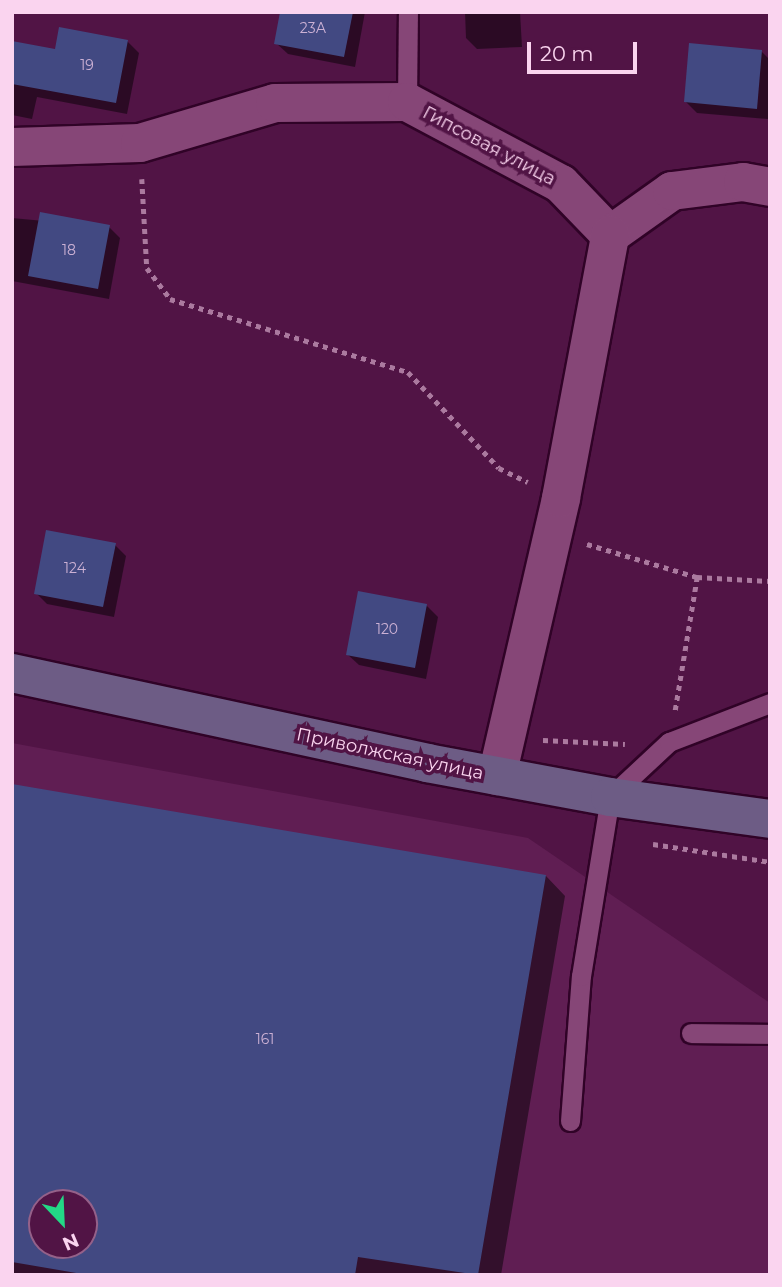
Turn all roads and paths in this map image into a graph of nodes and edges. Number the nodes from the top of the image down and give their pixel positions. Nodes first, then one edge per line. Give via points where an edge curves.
1 (408, 12) edge
2 (407, 102) junction
3 (140, 143) junction
4 (12, 147) edge
5 (770, 187) edge
6 (610, 235) junction
7 (556, 515) junction
8 (697, 577) junction
9 (770, 581) edge
10 (12, 673) edge
11 (770, 704) edge
12 (673, 715) dead end
13 (507, 736) junction
14 (632, 744) dead end
15 (497, 776) junction
16 (607, 815) junction
17 (770, 819) edge
18 (770, 862) edge
19 (691, 1033) dead end
20 (770, 1034) edge
21 (570, 1121) dead end

1 - 2 lane
2 - 3 street, Гипсовая улица via 275,103
2 - 6 street, Гипсовая улица via 561,184
3 - 4 street, Гипсовая улица
3 - 7 path via 147,268 170,299 408,372 499,468
5 - 6 street via 743,183 672,191
6 - 7 street
7 - 8 path
7 - 13 street
8 - 9 path
8 - 12 path
10 - 15 main road, Приволжская улица
11 - 16 lane via 669,741
13 - 14 path
13 - 15 street
15 - 16 main road, Приволжская улица
16 - 17 main road, Приволжская улица
16 - 18 path via 681,850
16 - 21 lane via 581,976
19 - 20 lane

